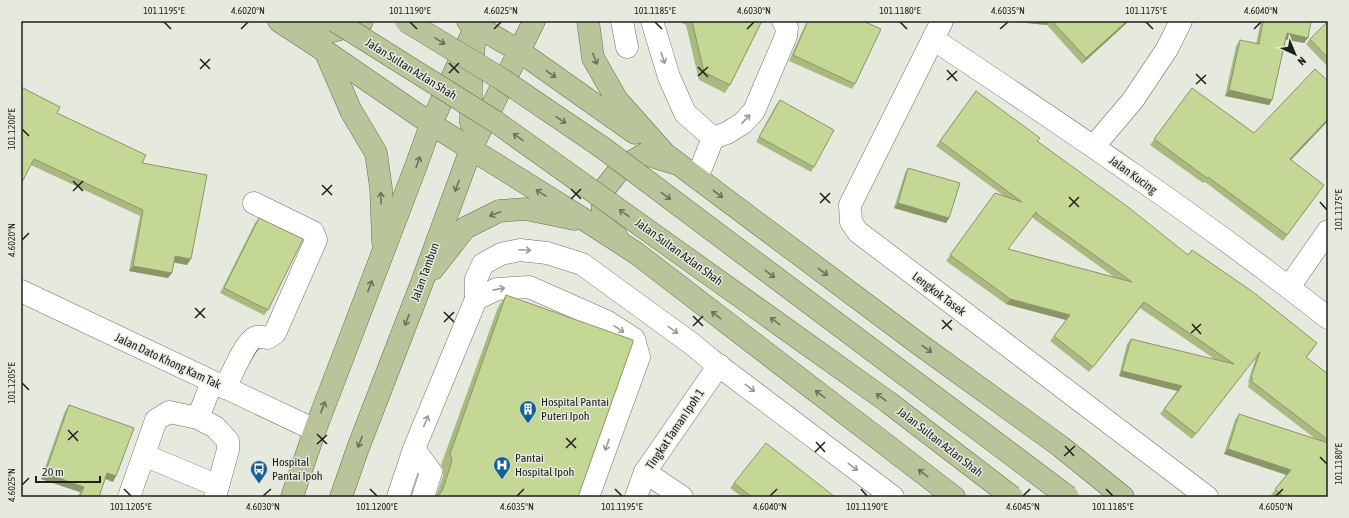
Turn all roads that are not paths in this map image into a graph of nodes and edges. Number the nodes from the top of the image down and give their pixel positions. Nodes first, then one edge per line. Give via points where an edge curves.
1 (335, 21) edge
2 (362, 21) edge
3 (406, 21) edge
4 (534, 21) edge
5 (588, 21) edge
6 (622, 21) edge
7 (652, 21) edge
8 (783, 21) edge
9 (1181, 21) edge
10 (281, 22) edge
11 (474, 23) edge
12 (938, 30) edge
13 (627, 47) dead end
14 (325, 51) junction
15 (519, 52) junction
16 (471, 86) junction
17 (431, 124) junction
18 (713, 138) junction
19 (1094, 146) junction
20 (471, 149) junction
21 (672, 159) junction
22 (697, 178) junction
23 (254, 203) dead end
24 (588, 222) junction
25 (1328, 231) edge
26 (384, 250) junction
27 (636, 253) junction
28 (421, 285) junction
29 (1289, 287) junction
30 (21, 291) edge
31 (476, 298) junction
32 (1328, 318) edge
33 (718, 365) junction
34 (218, 385) junction
35 (198, 418) junction
36 (314, 430) junction
37 (414, 449) junction
38 (144, 455) junction
39 (645, 472) junction
40 (216, 492) edge
41 (678, 496) edge
42 (129, 497) edge
43 (292, 497) edge
44 (342, 497) edge
45 (398, 497) edge
46 (423, 497) edge
47 (588, 497) edge
48 (636, 497) edge
49 (893, 497) edge
50 (954, 497) edge
51 (1012, 497) edge
52 (1068, 497) edge
53 (1123, 497) edge
54 (1207, 497) edge

51 -> 1 main road, Jalan Sultan Azlan Shah, bridge via 888,402 509,131
2 - 10 main road via 360,24 328,32
3 -> 52 main road, bridge via 503,80 603,148
4 - 15 main road, Jalan Tambun
5 -> 21 main road via 593,58 617,100
6 - 13 street
7 -> 18 street via 669,77 685,113
18 -> 8 street via 743,123 754,111 786,36 787,28
9 - 19 street via 1167,49 1133,100
10 - 14 main road
11 - 15 main road
11 - 16 main road
11 - 17 main road
12 - 19 street, Jalan Kucing
12 - 54 street, Lengkok Tasek via 850,205 851,222 858,232
14 - 17 main road
26 -> 14 main road via 381,188 376,153 351,111
15 - 16 main road
15 - 20 main road, Jalan Tambun
15 -> 21 main road
16 - 17 main road
16 - 20 main road
17 - 20 main road
26 -> 17 main road
18 - 22 street
19 - 29 street, Jalan Kucing
24 -> 20 main road
20 -> 28 main road, Jalan Tambun
21 - 22 main road
21 - 27 main road via 645,154 621,168 602,192 603,226
22 -> 53 main road via 1060,446
23 - 34 street via 313,232 316,240 274,333 268,338 256,337 250,341
24 - 27 main road
24 -> 28 main road via 526,209 499,211 466,228
25 - 29 street
36 -> 26 main road
50 -> 27 main road
28 -> 44 main road, Jalan Tambun via 358,448
29 - 32 street, Jalan Kucing
30 - 34 street, Jalan Dato Khong Kam Tak
31 -> 33 street via 476,279 483,264 501,254 520,250 548,252 582,264
37 -> 31 street
31 -> 47 street via 497,289 529,287 606,321 634,339 639,357
33 - 39 street, Tingkat Taman Ipoh 1
33 -> 49 street
34 - 35 street
34 - 36 street, Jalan Dato Khong Kam Tak
35 - 38 street via 169,412 156,420
35 - 40 street via 215,427 228,441 228,450
36 - 43 main road
37 - 45 street
37 - 46 street via 431,472
38 - 40 street
38 - 42 street
39 - 41 street
39 - 48 street, Tingkat Taman Ipoh 1

